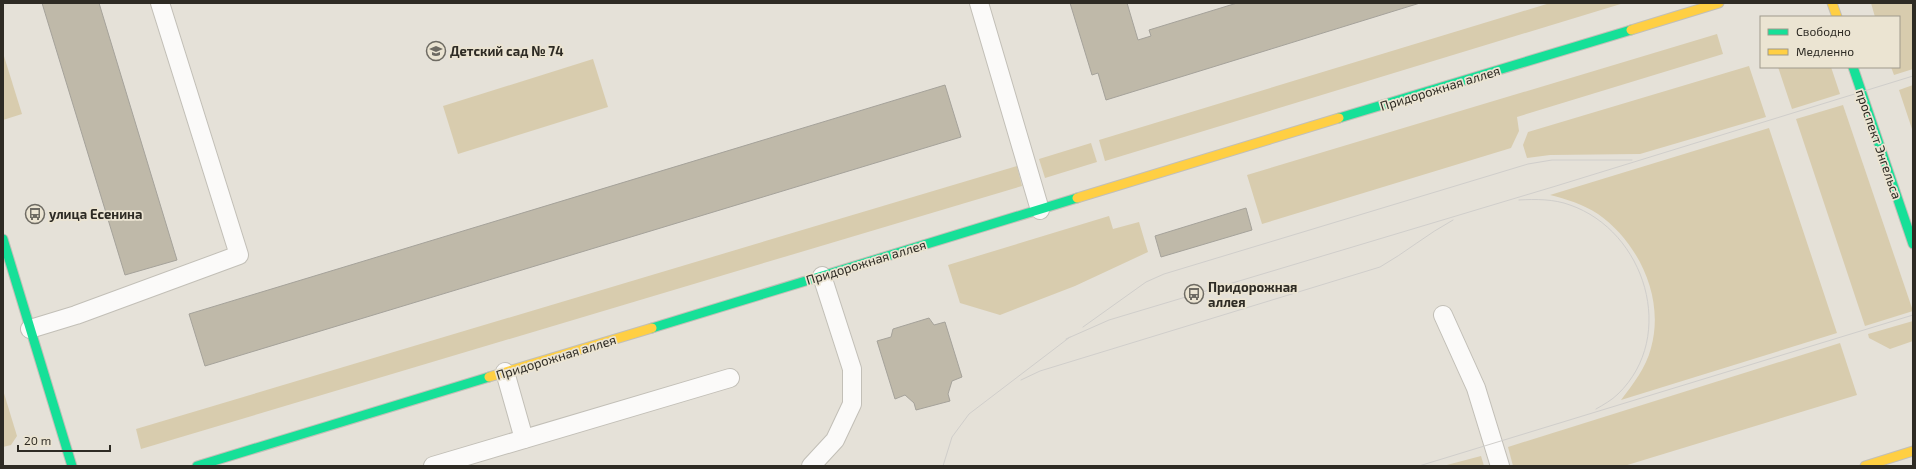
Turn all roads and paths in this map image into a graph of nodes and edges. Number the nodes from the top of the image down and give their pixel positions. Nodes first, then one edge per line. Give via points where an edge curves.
1 (160, 3) edge
2 (979, 3) edge
3 (1719, 3) edge
4 (1832, 3) edge
5 (1836, 16) edge
6 (1853, 68) edge
7 (1040, 210) junction
8 (3, 239) edge
9 (1913, 244) edge
10 (822, 276) junction
11 (1443, 315) dead end
12 (30, 329) junction
13 (505, 372) junction
14 (730, 378) dead end
15 (524, 439) junction
16 (1913, 451) edge
17 (72, 466) edge
18 (197, 466) edge
19 (433, 466) edge
20 (812, 466) edge
21 (1500, 466) edge
22 (1865, 466) edge

1 - 12 lane via 239,255 76,315
2 - 7 lane
3 - 7 street, Придорожная аллея
4 - 5 street
6 - 9 street, проспект Энгельса
7 - 10 street, Придорожная аллея
8 - 12 street
10 - 13 street, Придорожная аллея
10 - 20 lane via 852,369 852,404 835,440
11 - 21 lane via 1476,388
12 - 17 street
13 - 15 lane
13 - 18 street, Придорожная аллея
14 - 15 lane
15 - 19 lane
16 - 22 street

